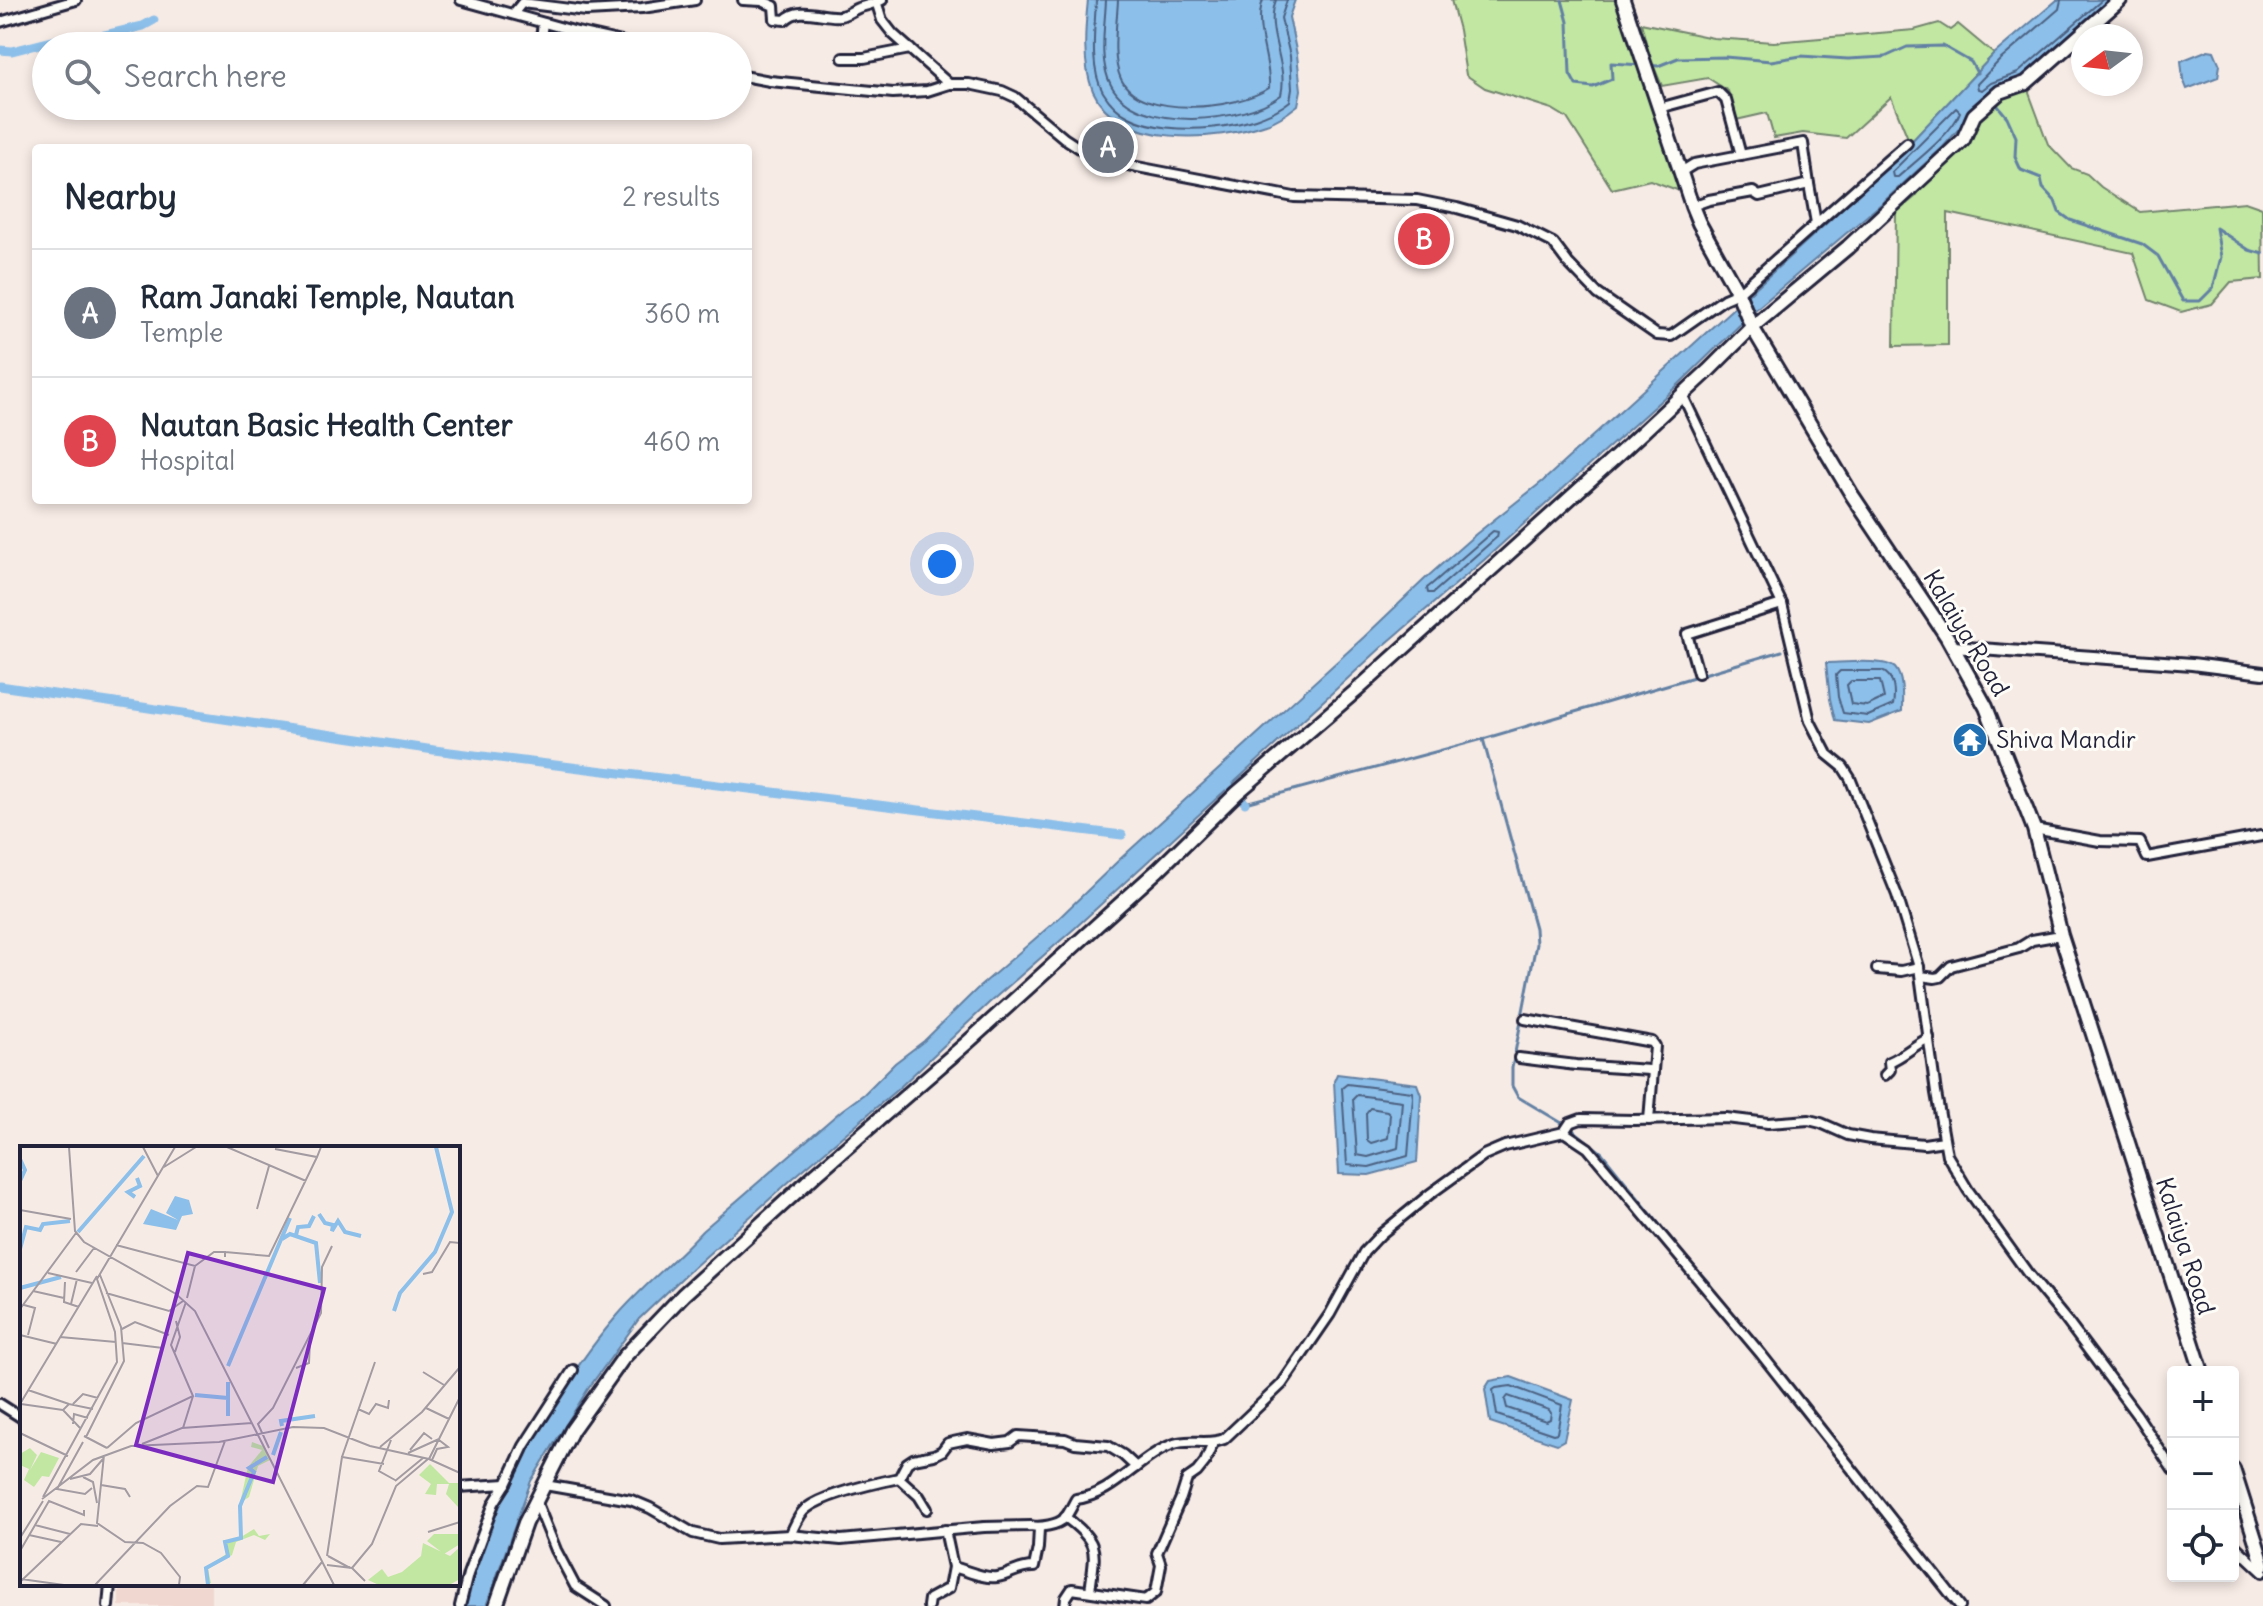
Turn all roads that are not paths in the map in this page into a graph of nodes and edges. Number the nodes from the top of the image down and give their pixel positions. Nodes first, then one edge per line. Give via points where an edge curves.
1 (76, 0) edge
2 (461, 0) edge
3 (695, 0) edge
4 (743, 0) edge
5 (1623, 0) edge
6 (2120, 0) edge
7 (530, 2) edge
8 (874, 2) edge
9 (513, 14) junction
10 (0, 22) edge
11 (543, 23) junction
12 (542, 32) edge
13 (581, 32) edge
14 (910, 49) junction
15 (843, 58) dead end
16 (752, 78) edge
17 (949, 84) junction
18 (1659, 108) junction
19 (1907, 143) dead end
20 (1741, 155) junction
21 (1681, 172) junction
22 (1809, 184) junction
23 (1692, 206) junction
24 (1816, 223) junction
25 (1738, 293) junction
26 (1751, 322) junction
27 (1682, 394) junction
28 (1782, 604) junction
29 (1953, 647) junction
30 (1698, 673) dead end
31 (2263, 673) edge
32 (2034, 829) junction
33 (2261, 836) dead end
34 (2061, 935) junction
35 (1877, 969) dead end
36 (1920, 972) junction
37 (1525, 1019) dead end
38 (1929, 1038) junction
39 (1519, 1058) dead end
40 (1653, 1072) junction
41 (1885, 1075) dead end
42 (1649, 1120) junction
43 (1566, 1128) junction
44 (1944, 1141) junction
45 (2200, 1366) edge
46 (573, 1370) dead end
47 (0, 1404) edge
48 (20, 1417) edge
49 (1213, 1443) junction
50 (2167, 1461) edge
51 (1136, 1467) junction
52 (899, 1478) junction
53 (506, 1484) junction
54 (545, 1485) junction
55 (460, 1487) edge
56 (2239, 1488) edge
57 (536, 1501) junction
58 (927, 1509) dead end
59 (1065, 1517) junction
60 (1039, 1528) junction
61 (945, 1530) junction
62 (790, 1535) junction
63 (2239, 1550) edge
64 (2263, 1564) edge
65 (953, 1567) junction
66 (2263, 1572) edge
67 (110, 1586) edge
68 (1090, 1591) junction
69 (1121, 1602) edge
70 (108, 1606) edge
71 (460, 1606) edge
72 (496, 1606) edge
73 (606, 1606) edge
74 (928, 1606) edge
75 (1065, 1606) edge
76 (1960, 1606) edge

1 - 10 street
2 - 9 street
3 - 7 street via 586,11
4 - 8 street via 774,6 775,19 785,20 811,12 845,16
5 - 18 main road, Kalaiya Road
6 - 26 main road via 2026,83 2000,92 1974,115 1963,140 1848,247
7 - 9 street
8 - 14 street via 882,20
9 - 11 street
11 - 12 street
11 - 13 street
14 - 15 street
14 - 17 street
16 - 17 street via 893,93
17 - 25 street via 1015,97 1064,138 1101,160 1294,197 1417,200 1517,225 1553,243 1598,294 1657,335 1671,336
18 - 20 street via 1718,92 1726,100
18 - 21 main road, Kalaiya Road
19 - 24 street
20 - 21 street via 1694,164
20 - 22 street via 1803,143
21 - 23 main road, Kalaiya Road
22 - 23 street
22 - 24 street
23 - 25 main road, Kalaiya Road
24 - 25 street
25 - 26 main road, Kalaiya Road
26 - 27 main road
26 - 29 main road, Kalaiya Road via 1852,495
27 - 28 street
27 - 54 main road via 683,1295 624,1357 572,1430
28 - 30 street via 1687,634
28 - 36 street via 1810,721 1827,754 1850,778 1897,895
29 - 31 street
29 - 32 main road, Kalaiya Road via 1986,707
32 - 33 street via 2140,842 2147,857
32 - 34 main road, Kalaiya Road
34 - 36 street via 1951,966 1940,977
34 - 45 main road, Kalaiya Road
35 - 36 street
36 - 38 street
37 - 40 street via 1652,1042
38 - 41 street via 1889,1062
38 - 44 street
39 - 40 street
40 - 42 street
42 - 43 street via 1581,1119
42 - 44 street via 1809,1120 1870,1139
43 - 49 street via 1484,1155 1381,1234 1364,1252 1282,1384 1224,1439
43 - 76 street via 1761,1354
44 - 50 street via 1968,1190
46 - 53 street
47 - 48 street
49 - 51 street via 1177,1443
49 - 69 street via 1205,1462 1187,1479 1161,1540 1156,1592 1146,1600
51 - 52 street via 1108,1446 1018,1436 994,1444 967,1439 948,1443 934,1455 907,1463
51 - 59 street via 1092,1497 1076,1499
52 - 58 street
52 - 62 street via 818,1501 804,1509
53 - 55 street
53 - 71 street via 484,1527
54 - 57 main road
54 - 62 street via 631,1500 693,1533 719,1539
56 - 64 main road
57 - 72 main road
57 - 73 street via 575,1586
59 - 60 street
59 - 68 street via 1093,1544
60 - 61 street
60 - 65 street via 1034,1567 987,1578
61 - 62 street via 841,1540
61 - 65 street
63 - 66 street
65 - 74 street via 949,1588 929,1599
67 - 70 street
68 - 69 street
68 - 75 street via 1072,1589

